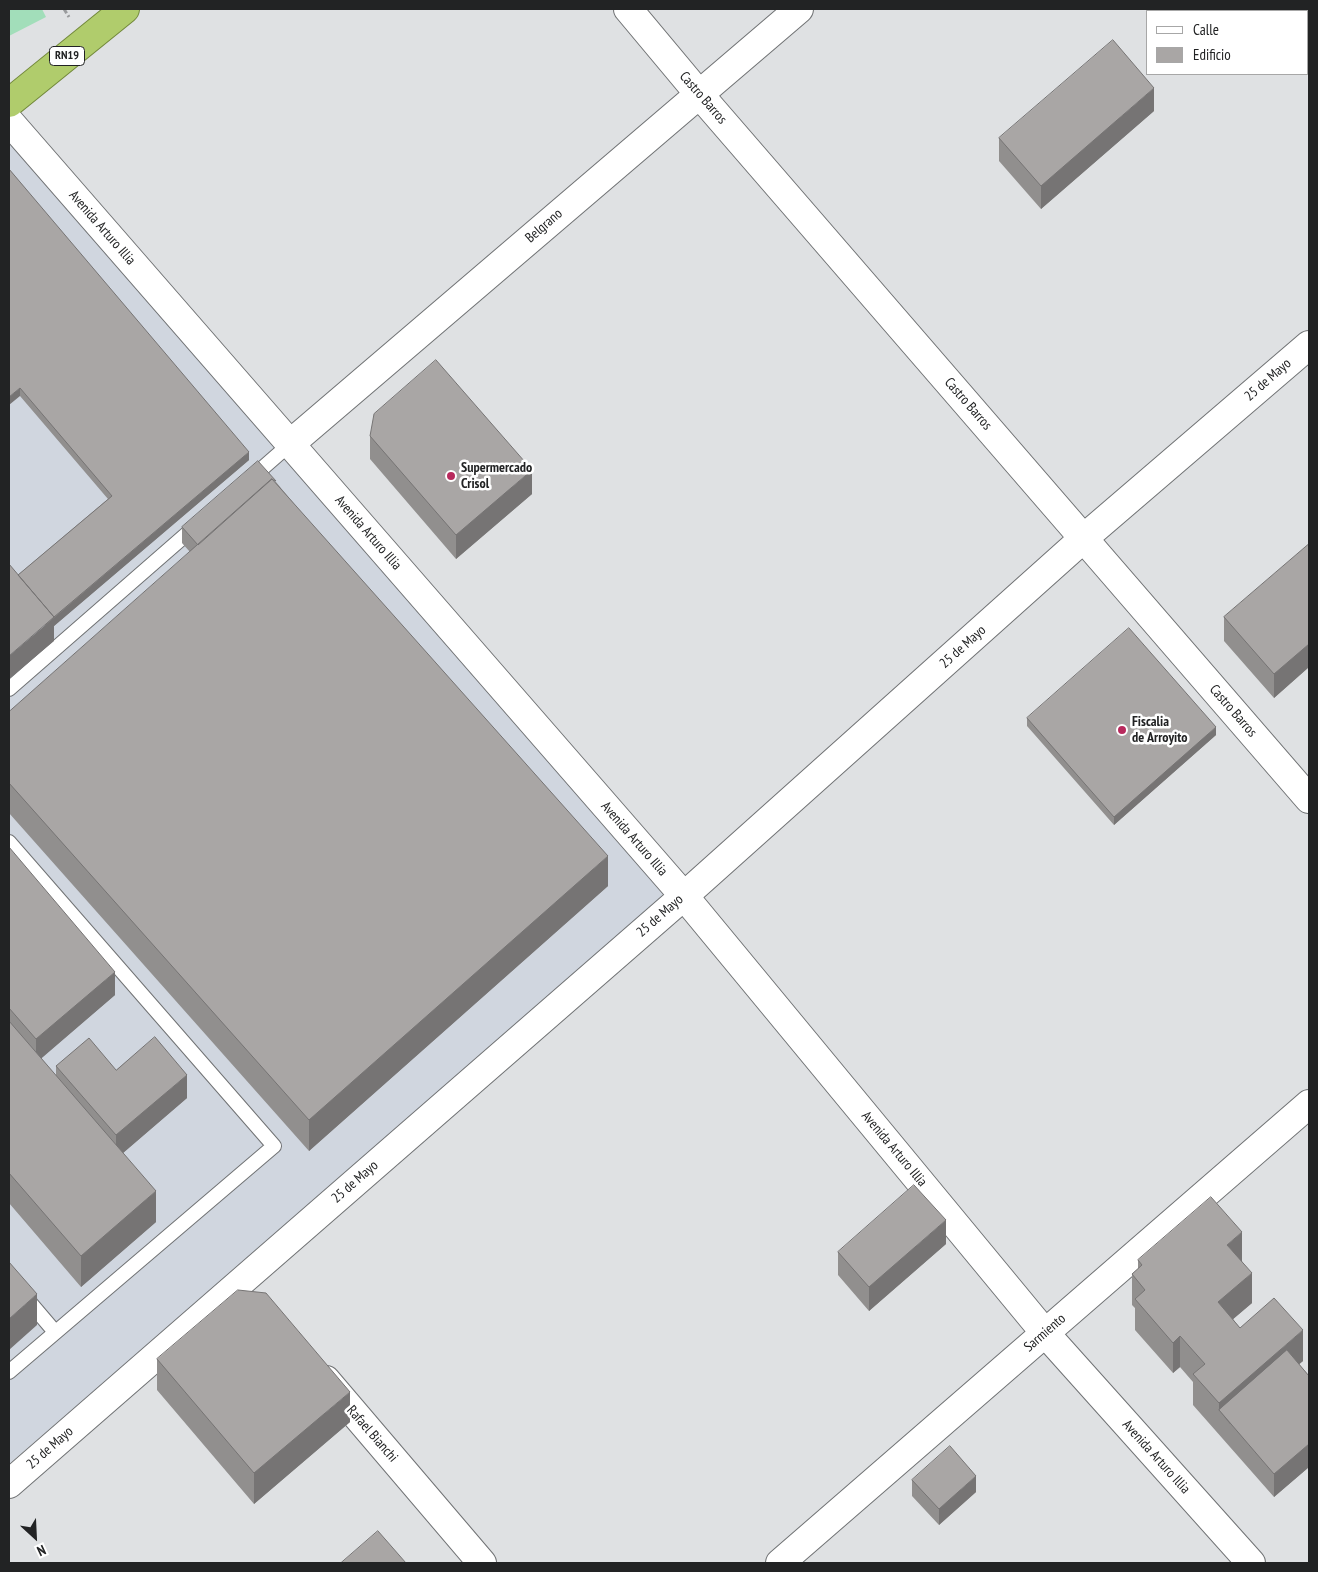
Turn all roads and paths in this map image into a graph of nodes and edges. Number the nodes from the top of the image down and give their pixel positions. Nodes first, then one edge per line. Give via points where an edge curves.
1 (124, 9) edge
2 (628, 9) edge
3 (798, 9) edge
4 (699, 94) junction
5 (9, 103) edge
6 (9, 121) edge
7 (1309, 345) edge
8 (290, 444) junction
9 (238, 489) edge
10 (209, 515) edge
11 (1084, 538) junction
12 (9, 689) edge
13 (1309, 799) edge
14 (9, 842) edge
15 (684, 896) junction
16 (1309, 1104) edge
17 (9, 1278) edge
18 (55, 1332) junction
19 (1045, 1333) junction
20 (311, 1363) edge
21 (9, 1372) edge
22 (9, 1484) edge
23 (482, 1563) edge
24 (780, 1563) edge
25 (1251, 1563) edge

1 - 5 highway, RN19
2 - 4 street, Castro Barros
3 - 4 street, Belgrano
4 - 8 street, Belgrano
4 - 11 street, Castro Barros
6 - 8 street, Avenida Arturo Illia
7 - 11 street, 25 de Mayo
8 - 9 lane
8 - 15 street, Avenida Arturo Illia
10 - 12 lane
11 - 13 street, Castro Barros
11 - 15 street, 25 de Mayo
14 - 18 lane via 274,1146
15 - 19 street, Avenida Arturo Illia
15 - 22 street, 25 de Mayo via 248,1289
16 - 19 street, Sarmiento
17 - 18 lane
18 - 21 lane
19 - 24 street, Sarmiento
19 - 25 street, Avenida Arturo Illia
20 - 23 street, Rafael Bianchi

